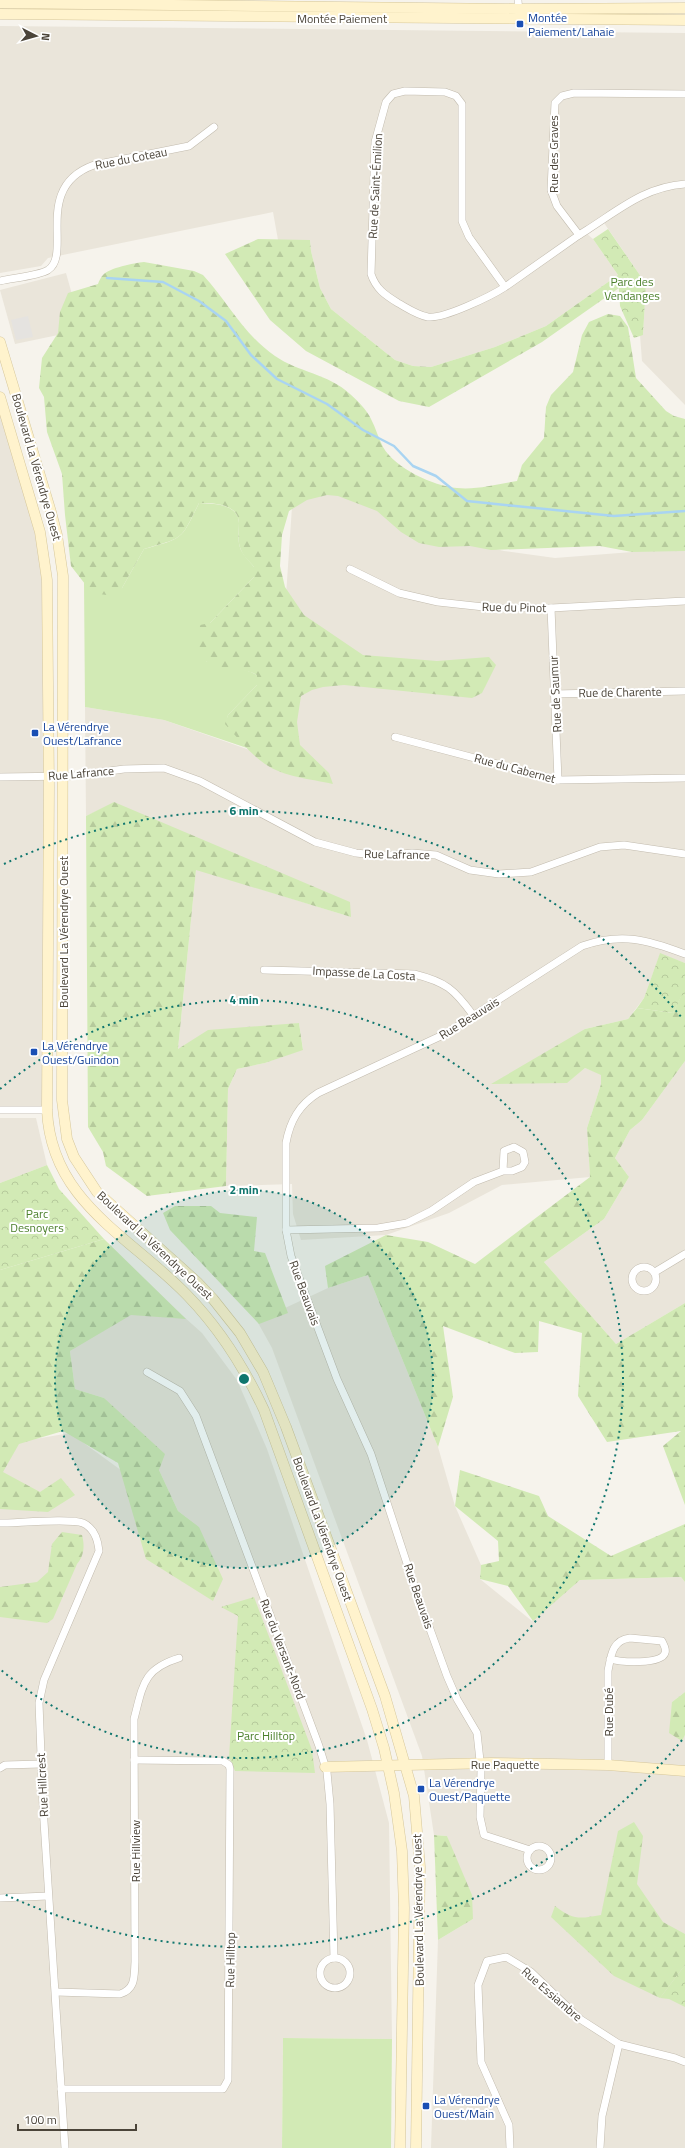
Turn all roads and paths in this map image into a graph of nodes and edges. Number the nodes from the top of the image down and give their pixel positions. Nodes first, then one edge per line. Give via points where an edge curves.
1 (32, 2) edge
2 (0, 3) edge
3 (685, 8) edge
4 (518, 9) edge
5 (0, 14) edge
6 (32, 14) junction
7 (685, 20) edge
8 (685, 94) edge
9 (214, 127) dead end
10 (685, 184) edge
11 (579, 235) junction
12 (0, 281) edge
13 (505, 287) junction
14 (0, 342) edge
15 (0, 397) edge
16 (350, 569) dead end
17 (685, 601) edge
18 (551, 608) junction
19 (685, 691) edge
20 (555, 694) junction
21 (395, 737) dead end
22 (63, 776) junction
23 (0, 777) edge
24 (49, 777) junction
25 (685, 778) edge
26 (558, 780) junction
27 (685, 854) edge
28 (685, 954) edge
29 (264, 970) dead end
30 (473, 1015) junction
31 (0, 1110) edge
32 (47, 1110) junction
33 (504, 1171) dead end
34 (286, 1230) junction
35 (685, 1254) edge
36 (655, 1272) dead end
37 (147, 1372) dead end
38 (0, 1522) edge
39 (179, 1658) dead end
40 (610, 1658) junction
41 (134, 1760) junction
42 (481, 1763) junction
43 (41, 1764) junction
44 (608, 1765) junction
45 (388, 1766) junction
46 (406, 1766) junction
47 (325, 1767) junction
48 (0, 1768) edge
49 (685, 1771) edge
50 (530, 1850) dead end
51 (48, 1896) junction
52 (0, 1898) edge
53 (334, 1958) junction
54 (56, 1992) junction
55 (619, 2044) junction
56 (685, 2062) edge
57 (61, 2089) junction
58 (65, 2148) edge
59 (400, 2148) edge
60 (416, 2148) edge
61 (510, 2148) edge
62 (600, 2148) edge

1 - 2 main road, Montée Paiement
1 - 4 main road, Montée Paiement
1 - 6 street
3 - 4 main road, Montée Paiement
4 - 6 main road, Montée Paiement
4 - 7 main road, Montée Paiement
5 - 6 main road, Montée Paiement
8 - 11 street, Rue des Graves via 574,92 562,96 555,103 551,190 557,206
9 - 12 street, Rue du Coteau via 189,146 94,164 82,170 70,180 58,202 56,257 52,266 43,272
10 - 11 street, Rue de Saint-Émilion via 660,188 644,194
11 - 13 street, Rue de Saint-Émilion
13 - 13 street, Rue de Saint-Émilion via 436,317 418,314 386,296 376,287 371,268 375,142 386,102 393,94 405,91 445,92 456,96 462,104 462,222 469,237
14 - 22 main road, Boulevard La Vérendrye Ouest via 51,512 61,556
15 - 24 main road, Boulevard La Vérendrye Ouest via 35,512 45,556 49,615
16 - 18 street, Rue du Pinot via 399,593 438,602 493,608
17 - 18 street, Rue du Pinot
18 - 20 street, Rue de Saumur
19 - 20 street, Rue de Charente
20 - 26 street, Rue de Saumur
21 - 26 street, Rue du Cabernet
22 - 24 street, Rue Lafrance
22 - 27 street, Rue Lafrance via 140,768 169,769 200,781 315,842 356,853 383,856 412,853 436,855 470,870 499,874 531,872 589,851 618,845
22 - 46 main road, Boulevard La Vérendrye Ouest via 62,1100 67,1139 74,1157 97,1192 213,1299 240,1333 263,1372 281,1414 385,1696
23 - 24 street, Rue Lafrance
24 - 32 main road, Boulevard La Vérendrye Ouest
25 - 26 street, Rue du Cabernet
28 - 30 street, Rue Beauvais via 660,944 637,939 612,938 590,943
29 - 30 street, Impasse de La Costa via 414,974 430,978 455,991
30 - 34 street, Rue Beauvais via 445,1034 318,1093 299,1109 288,1130 286,1143
31 - 32 street
32 - 45 main road, Boulevard La Vérendrye Ouest via 49,1135 57,1158 63,1173 80,1197 186,1294 216,1328 248,1377 264,1410 366,1694
33 - 34 street via 462,1189 418,1219 394,1227
34 - 42 street, Rue Beauvais via 304,1295 337,1379 371,1454 447,1676 477,1733
35 - 36 street
37 - 47 street, Rue du Versant-Nord via 180,1392 196,1416
38 - 43 street, Rue Hillcrest via 84,1523 96,1536 98,1543 99,1551 94,1564 44,1680 39,1703
39 - 41 street, Rue Hillview via 162,1663 153,1670 144,1683 134,1719
40 - 40 street, Rue Dubé via 614,1647 625,1638 662,1640 665,1648 662,1657 654,1660 619,1661
40 - 44 street, Rue Dubé
41 - 54 street, Rue Hillview via 133,1985 127,1992 120,1994
41 - 57 street, Rue Hilltop via 223,1761 229,1765 228,2080 223,2088
42 - 44 main road, Rue Paquette
42 - 46 main road, Rue Paquette
42 - 50 street, Rue Beauvais via 480,1817 484,1835
43 - 48 street via 5,1765
43 - 51 street, Rue Hillcrest
44 - 49 main road, Rue Paquette
45 - 46 main road, Rue Paquette
45 - 47 main road, Rue Paquette
45 - 59 main road, Boulevard La Vérendrye Ouest via 399,1820 404,1880
46 - 60 main road, Boulevard La Vérendrye Ouest via 414,1796 420,1868
47 - 53 street, Rue du Versant-Nord via 330,1804
51 - 52 street
51 - 54 street, Rue Hillcrest
53 - 53 street via 322,1966 320,1975 329,1987 339,1988 347,1982 350,1973 347,1964
54 - 57 street, Rue Hillcrest
55 - 56 street, Rue Essiambre
55 - 61 street, Rue Essiambre via 580,2019 531,1972 506,1957 487,1960 478,1985 481,2062 509,2125
55 - 62 street via 602,2116
57 - 58 street, Rue Hillcrest

